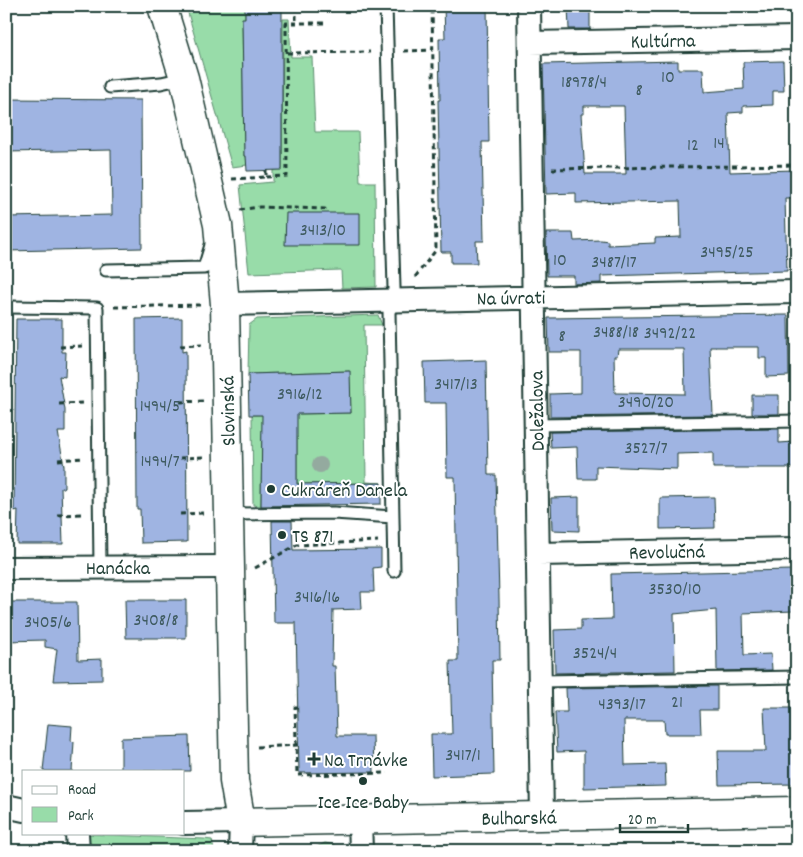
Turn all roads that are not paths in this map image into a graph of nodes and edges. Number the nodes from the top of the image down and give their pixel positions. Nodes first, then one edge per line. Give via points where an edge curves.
1 (162, 6) edge
2 (386, 6) edge
3 (529, 6) edge
4 (797, 38) edge
5 (530, 43) junction
6 (184, 78) junction
7 (110, 87) dead end
8 (228, 218) junction
9 (106, 270) dead end
10 (797, 292) edge
11 (534, 297) junction
12 (394, 300) junction
13 (225, 304) junction
14 (6, 307) edge
15 (797, 421) edge
16 (536, 425) junction
17 (219, 514) junction
18 (393, 517) junction
19 (797, 549) edge
20 (538, 554) junction
21 (6, 568) edge
22 (100, 568) junction
23 (242, 568) junction
24 (394, 571) dead end
25 (797, 677) edge
26 (540, 681) junction
27 (6, 806) edge
28 (22, 810) edge
29 (797, 812) edge
30 (542, 817) junction
31 (360, 820) junction
32 (241, 822) junction
33 (185, 824) edge
34 (77, 834) edge
35 (78, 851) edge
36 (240, 851) edge
37 (361, 851) edge

1 - 6 street, Slovinská
2 - 12 lane
3 - 5 street, Doležalova
4 - 5 street, Kultúrna
5 - 11 street, Doležalova
6 - 7 lane
6 - 8 street, Slovinská
8 - 9 lane via 204,268
8 - 13 street, Slovinská
10 - 11 street, Na úvrati
11 - 12 street, Na úvrati
11 - 16 street, Doležalova
12 - 13 street, Na úvrati
12 - 18 lane via 389,312
13 - 17 street, Slovinská
14 - 22 lane via 97,308
15 - 16 lane
16 - 20 street, Doležalova
17 - 18 lane via 334,513
17 - 23 street, Slovinská
18 - 24 lane
19 - 20 street, Revolučná
20 - 26 street, Doležalova
21 - 22 street, Hanácka
22 - 23 street, Hanácka
23 - 32 street, Slovinská via 234,781
25 - 26 lane
26 - 30 street, Doležalova
27 - 28 street
29 - 30 street, Bulharská
30 - 31 street, Bulharská
31 - 32 street, Bulharská
31 - 37 street
32 - 33 street
32 - 36 street
34 - 35 street

